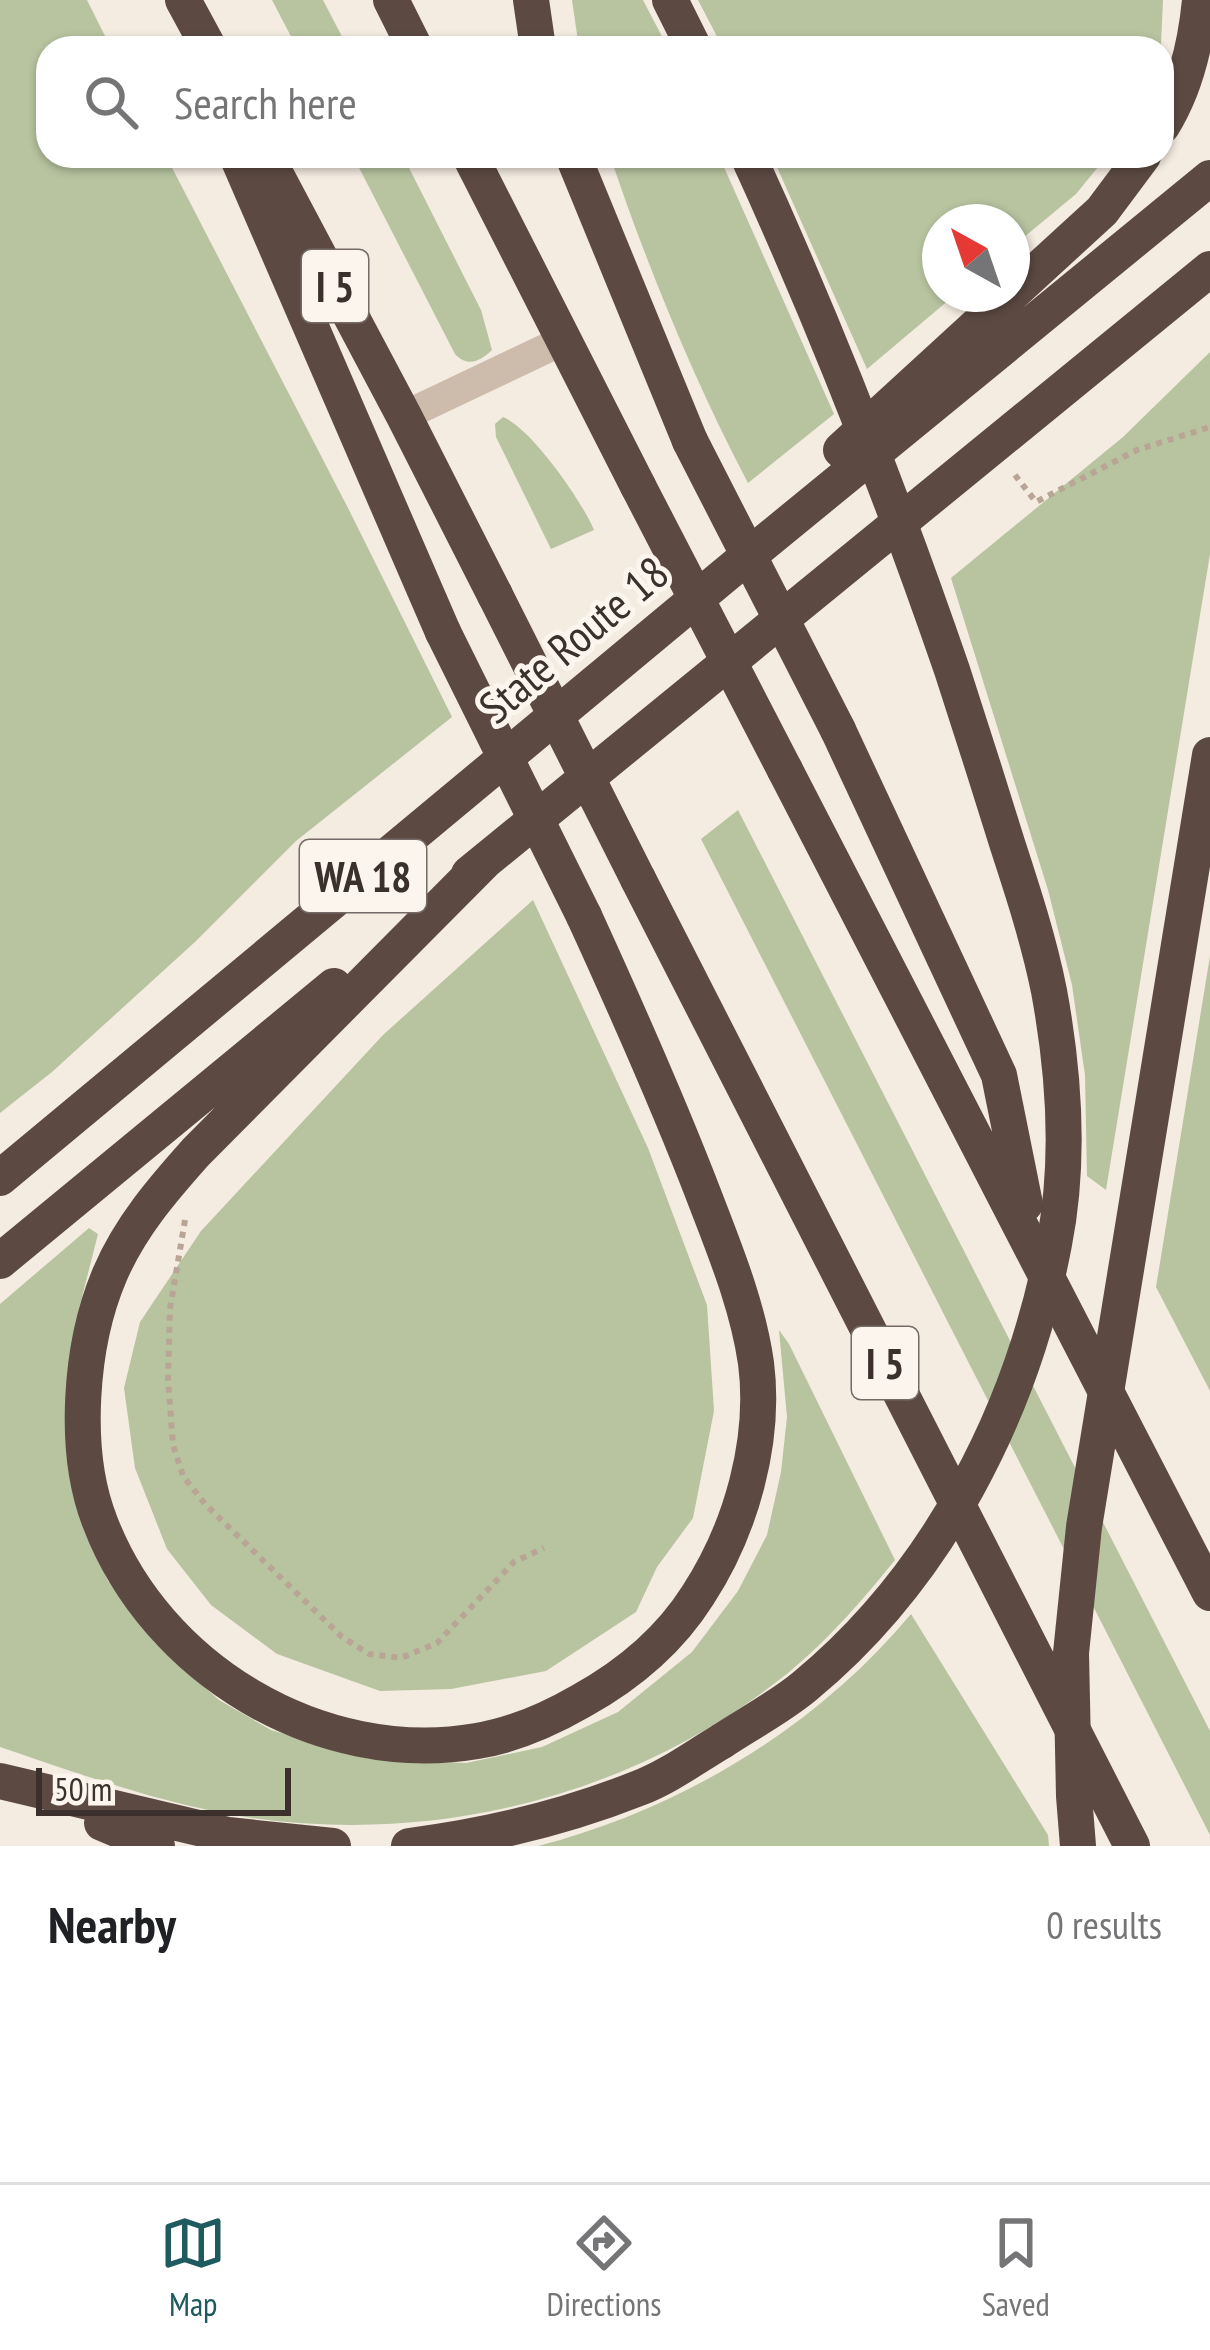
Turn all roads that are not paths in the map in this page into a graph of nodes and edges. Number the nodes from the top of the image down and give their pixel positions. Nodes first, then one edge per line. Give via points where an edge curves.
1 (170, 0) edge
2 (183, 0) edge
3 (391, 0) edge
4 (531, 0) edge
5 (670, 0) edge
6 (1200, 0) edge
7 (186, 36) edge
8 (202, 36) edge
9 (409, 36) edge
10 (536, 36) edge
11 (688, 36) edge
12 (1174, 100) edge
13 (243, 168) edge
14 (272, 168) edge
15 (476, 168) edge
16 (578, 168) edge
17 (753, 168) edge
18 (1134, 168) edge
19 (1210, 178) edge
20 (1210, 269) edge
21 (563, 340) junction
22 (404, 416) junction
23 (725, 575) junction
24 (1210, 755) edge
25 (484, 862) junction
26 (0, 1178) edge
27 (1034, 1248) junction
28 (0, 1261) edge
29 (1210, 1593) edge
30 (2, 1782) edge
31 (157, 1846) edge
32 (333, 1846) edge
33 (409, 1846) edge
34 (1078, 1846) edge
35 (1132, 1846) edge

1 - 7 highway
2 - 8 highway
3 - 9 highway
4 - 10 highway
5 - 11 highway
6 - 12 highway
13 - 25 highway, bridge via 443,632 682,1136 756,1360 752,1459 731,1534 682,1621 608,1687 540,1722 474,1742 424,1745 300,1721 207,1669 170,1634 125,1575 99,1520 82,1395 109,1275 160,1192
14 - 22 highway, I 5
15 - 21 highway
16 - 27 highway, bridge via 690,441 838,730 999,1075
17 - 33 highway, bridge via 926,594 1029,913 1061,1078 1054,1243 1004,1414 970,1484 925,1556 804,1688 643,1787 553,1817
18 - 23 highway via 1102,211 830,460
19 - 23 highway, State Route 18 / WA 18
20 - 25 highway, WA 18
21 - 22 lane
21 - 27 highway, bridge
22 - 35 highway, I 5, bridge
23 - 26 highway, State Route 18 / WA 18
24 - 34 highway, bridge via 1084,1526 1071,1653
25 - 28 highway, WA 18
27 - 29 highway
30 - 31 highway
30 - 32 highway via 228,1835

